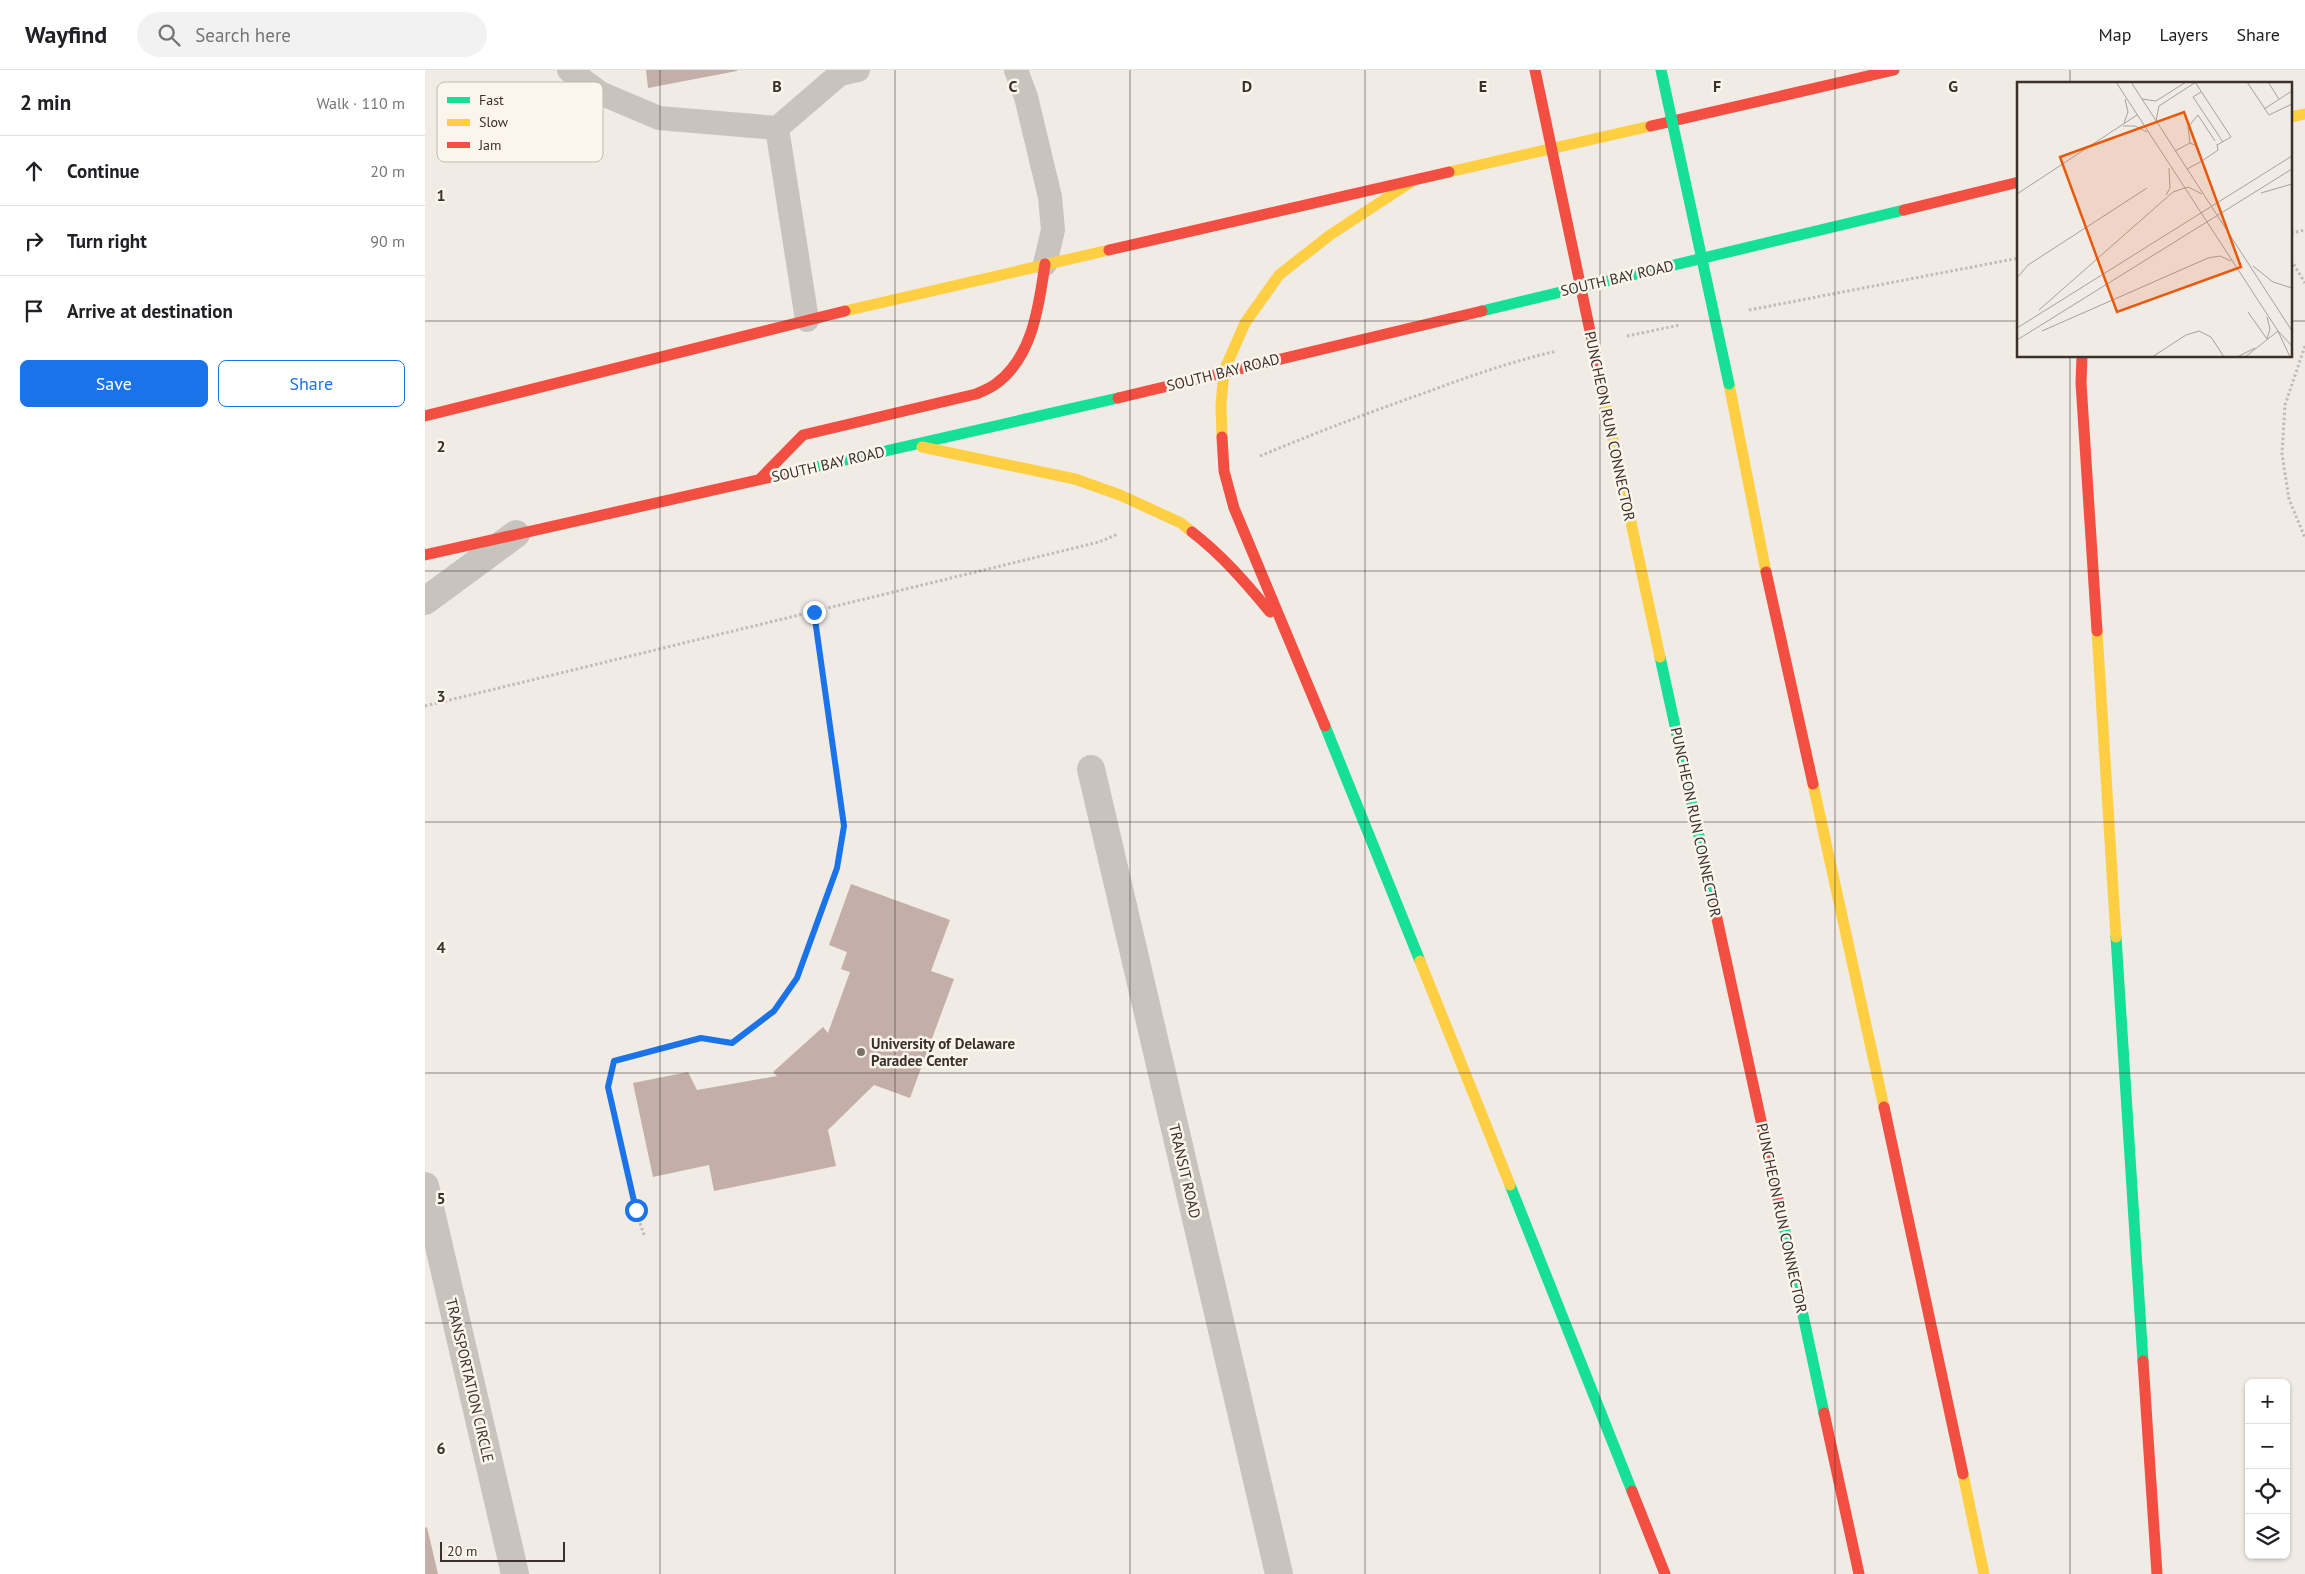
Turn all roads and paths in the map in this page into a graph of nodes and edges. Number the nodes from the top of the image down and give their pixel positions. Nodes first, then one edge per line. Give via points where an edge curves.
1 (569, 70) edge
2 (858, 70) edge
3 (1016, 70) edge
4 (1535, 70) edge
5 (1661, 70) edge
6 (1894, 70) edge
7 (585, 82) edge
8 (603, 94) edge
9 (777, 128) junction
10 (1411, 182) junction
11 (2017, 182) edge
12 (2293, 263) edge
13 (1045, 264) junction
14 (2305, 283) edge
15 (807, 320) junction
16 (2305, 346) edge
17 (2082, 358) edge
18 (1224, 371) junction
19 (428, 415) edge
20 (911, 445) junction
21 (760, 479) junction
22 (516, 534) junction
23 (2305, 538) edge
24 (425, 555) edge
25 (425, 601) edge
26 (814, 612) dead end
27 (1287, 633) junction
28 (1091, 769) dead end
29 (425, 1186) edge
30 (644, 1235) dead end
31 (515, 1574) edge
32 (1279, 1574) edge
33 (1665, 1574) edge
34 (1859, 1574) edge
35 (1984, 1574) edge
36 (2157, 1574) edge

1 - 7 lane
2 - 9 lane via 840,74
3 - 13 lane via 1026,97 1050,197 1053,230
4 - 34 highway, PUNCHEON RUN CONNECTOR, bridge
5 - 35 highway, bridge via 1763,558
6 - 10 highway
8 - 9 lane via 659,118
9 - 15 lane
10 - 13 highway
10 - 18 highway via 1330,235 1279,275 1245,323
11 - 18 highway, SOUTH BAY ROAD
12 - 14 path
13 - 15 highway
13 - 21 highway via 1030,336 1017,360 997,383 975,394 803,435
15 - 19 highway
16 - 23 path via 2285,405 2282,454 2289,498
17 - 36 highway
18 - 20 highway, SOUTH BAY ROAD
18 - 27 highway via 1221,422 1224,471 1234,508
20 - 21 highway, SOUTH BAY ROAD
20 - 27 highway via 1075,479 1181,523 1239,575
21 - 22 highway, SOUTH BAY ROAD
22 - 24 highway, SOUTH BAY ROAD
22 - 25 street
26 - 30 path via 844,826 837,868 797,978 774,1011 732,1043 701,1038 614,1061 608,1087
27 - 33 highway
28 - 32 street, TRANSIT ROAD
29 - 31 street, TRANSPORTATION CIRCLE

